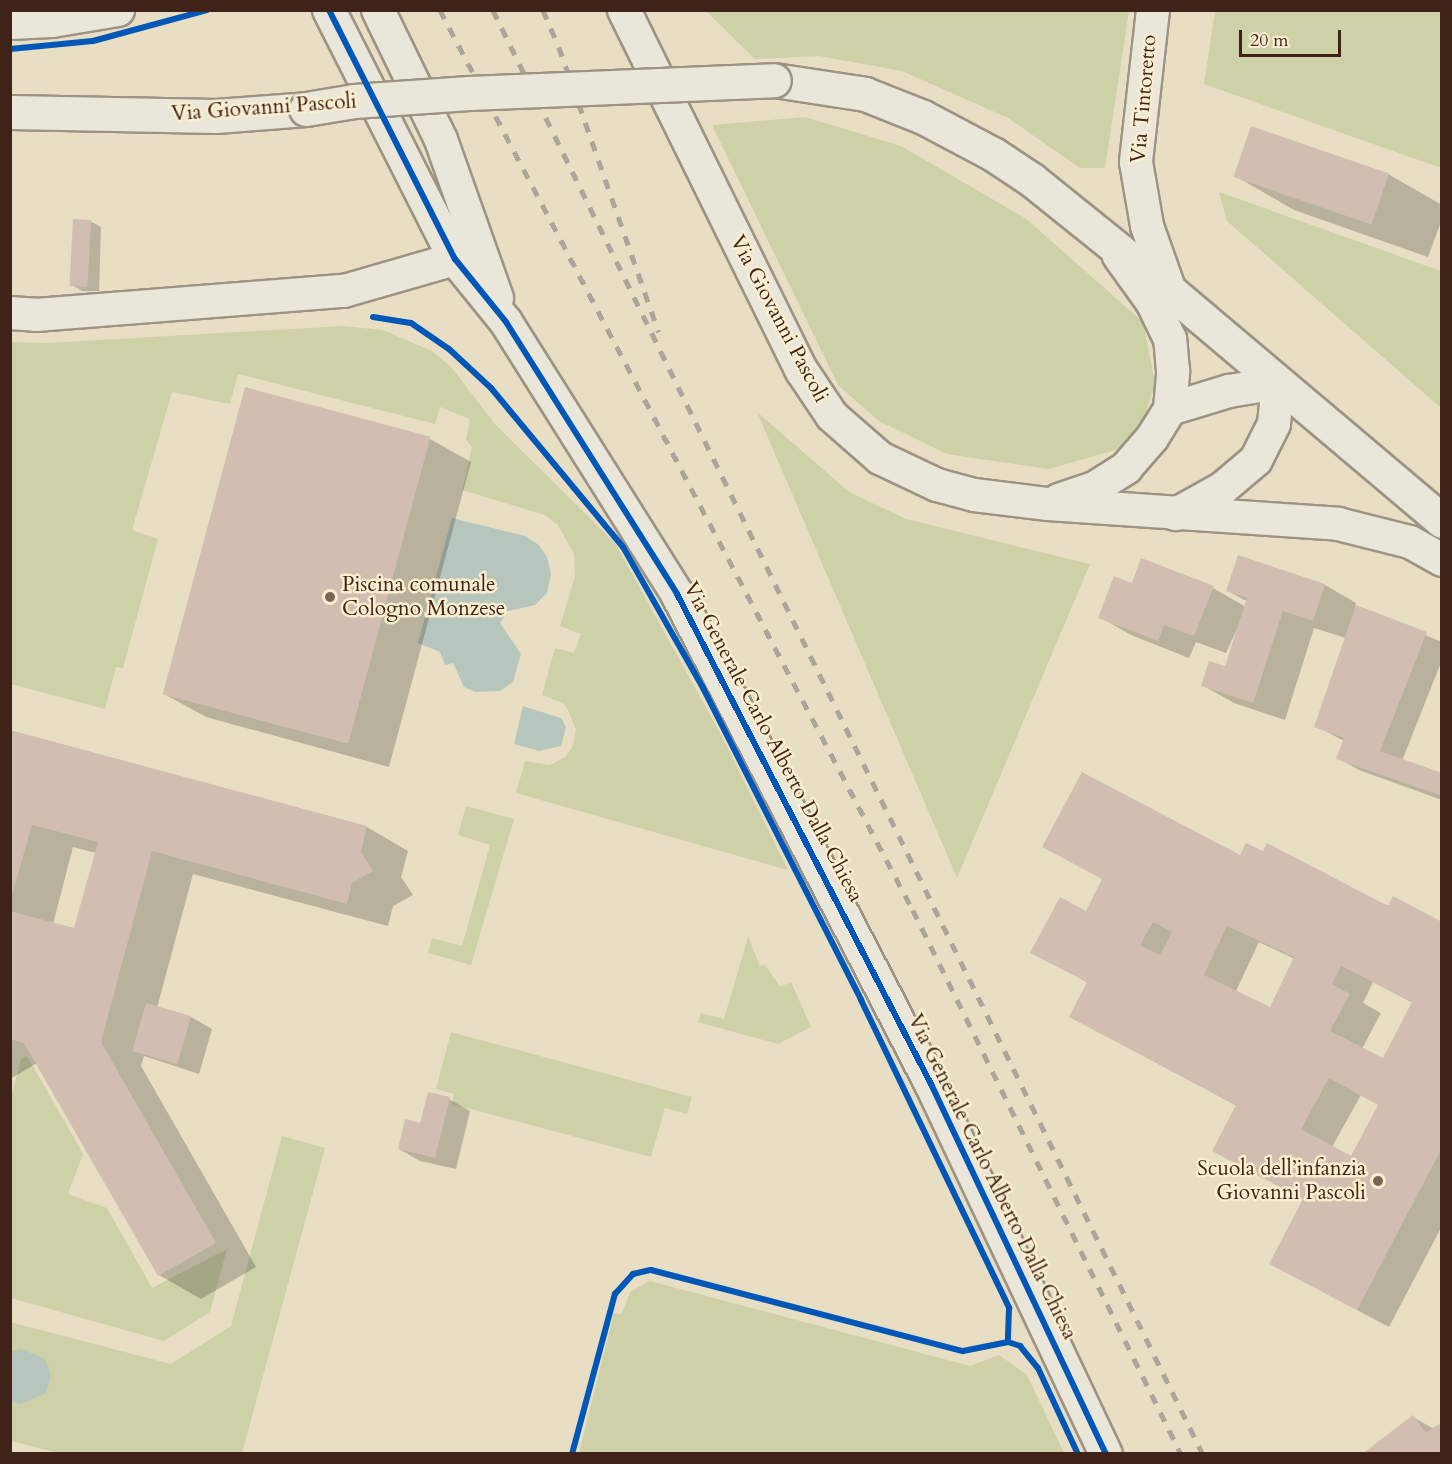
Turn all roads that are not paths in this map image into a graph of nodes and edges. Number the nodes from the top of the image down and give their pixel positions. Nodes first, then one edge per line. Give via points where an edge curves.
1 (118, 10) edge
2 (329, 10) edge
3 (378, 10) edge
4 (624, 10) edge
5 (1153, 10) edge
6 (10, 23) edge
7 (10, 112) edge
8 (471, 226) junction
9 (1108, 241) junction
10 (455, 259) junction
11 (1170, 291) junction
12 (10, 313) edge
13 (506, 322) junction
14 (1278, 383) junction
15 (1170, 409) junction
16 (1048, 504) junction
17 (1176, 514) junction
18 (1442, 521) edge
19 (1442, 560) edge
20 (1106, 1454) edge

1 - 6 street via 52,21
2 - 10 street, Via Generale Carlo Alberto Dalla Chiesa
3 - 8 street, Via Generale Carlo Alberto Dalla Chiesa via 441,140
4 - 16 street, Via Giovanni Pascoli via 787,343 832,416 880,458 937,485 974,495
5 - 11 street, Via Tintoretto via 1136,162 1147,226
7 - 9 street, Via Giovanni Pascoli, bridge via 216,116 470,93 774,80 865,94 945,127 1032,180
8 - 10 street
8 - 13 street, Via Generale Carlo Alberto Dalla Chiesa
9 - 11 street, Via Giovanni Pascoli
9 - 15 street via 1152,303 1170,339
10 - 12 street via 344,291 36,315
10 - 13 street, Via Generale Carlo Alberto Dalla Chiesa
11 - 14 street, Via Giovanni Pascoli
13 - 20 street, Via Generale Carlo Alberto Dalla Chiesa via 677,594 931,1084
14 - 15 street via 1228,391
14 - 17 street via 1274,424 1256,460 1223,488
14 - 18 street, Via Giovanni Pascoli
15 - 16 street via 1126,468 1096,487
16 - 17 street, Via Giovanni Pascoli
17 - 19 street, Via Giovanni Pascoli via 1338,524 1410,542

